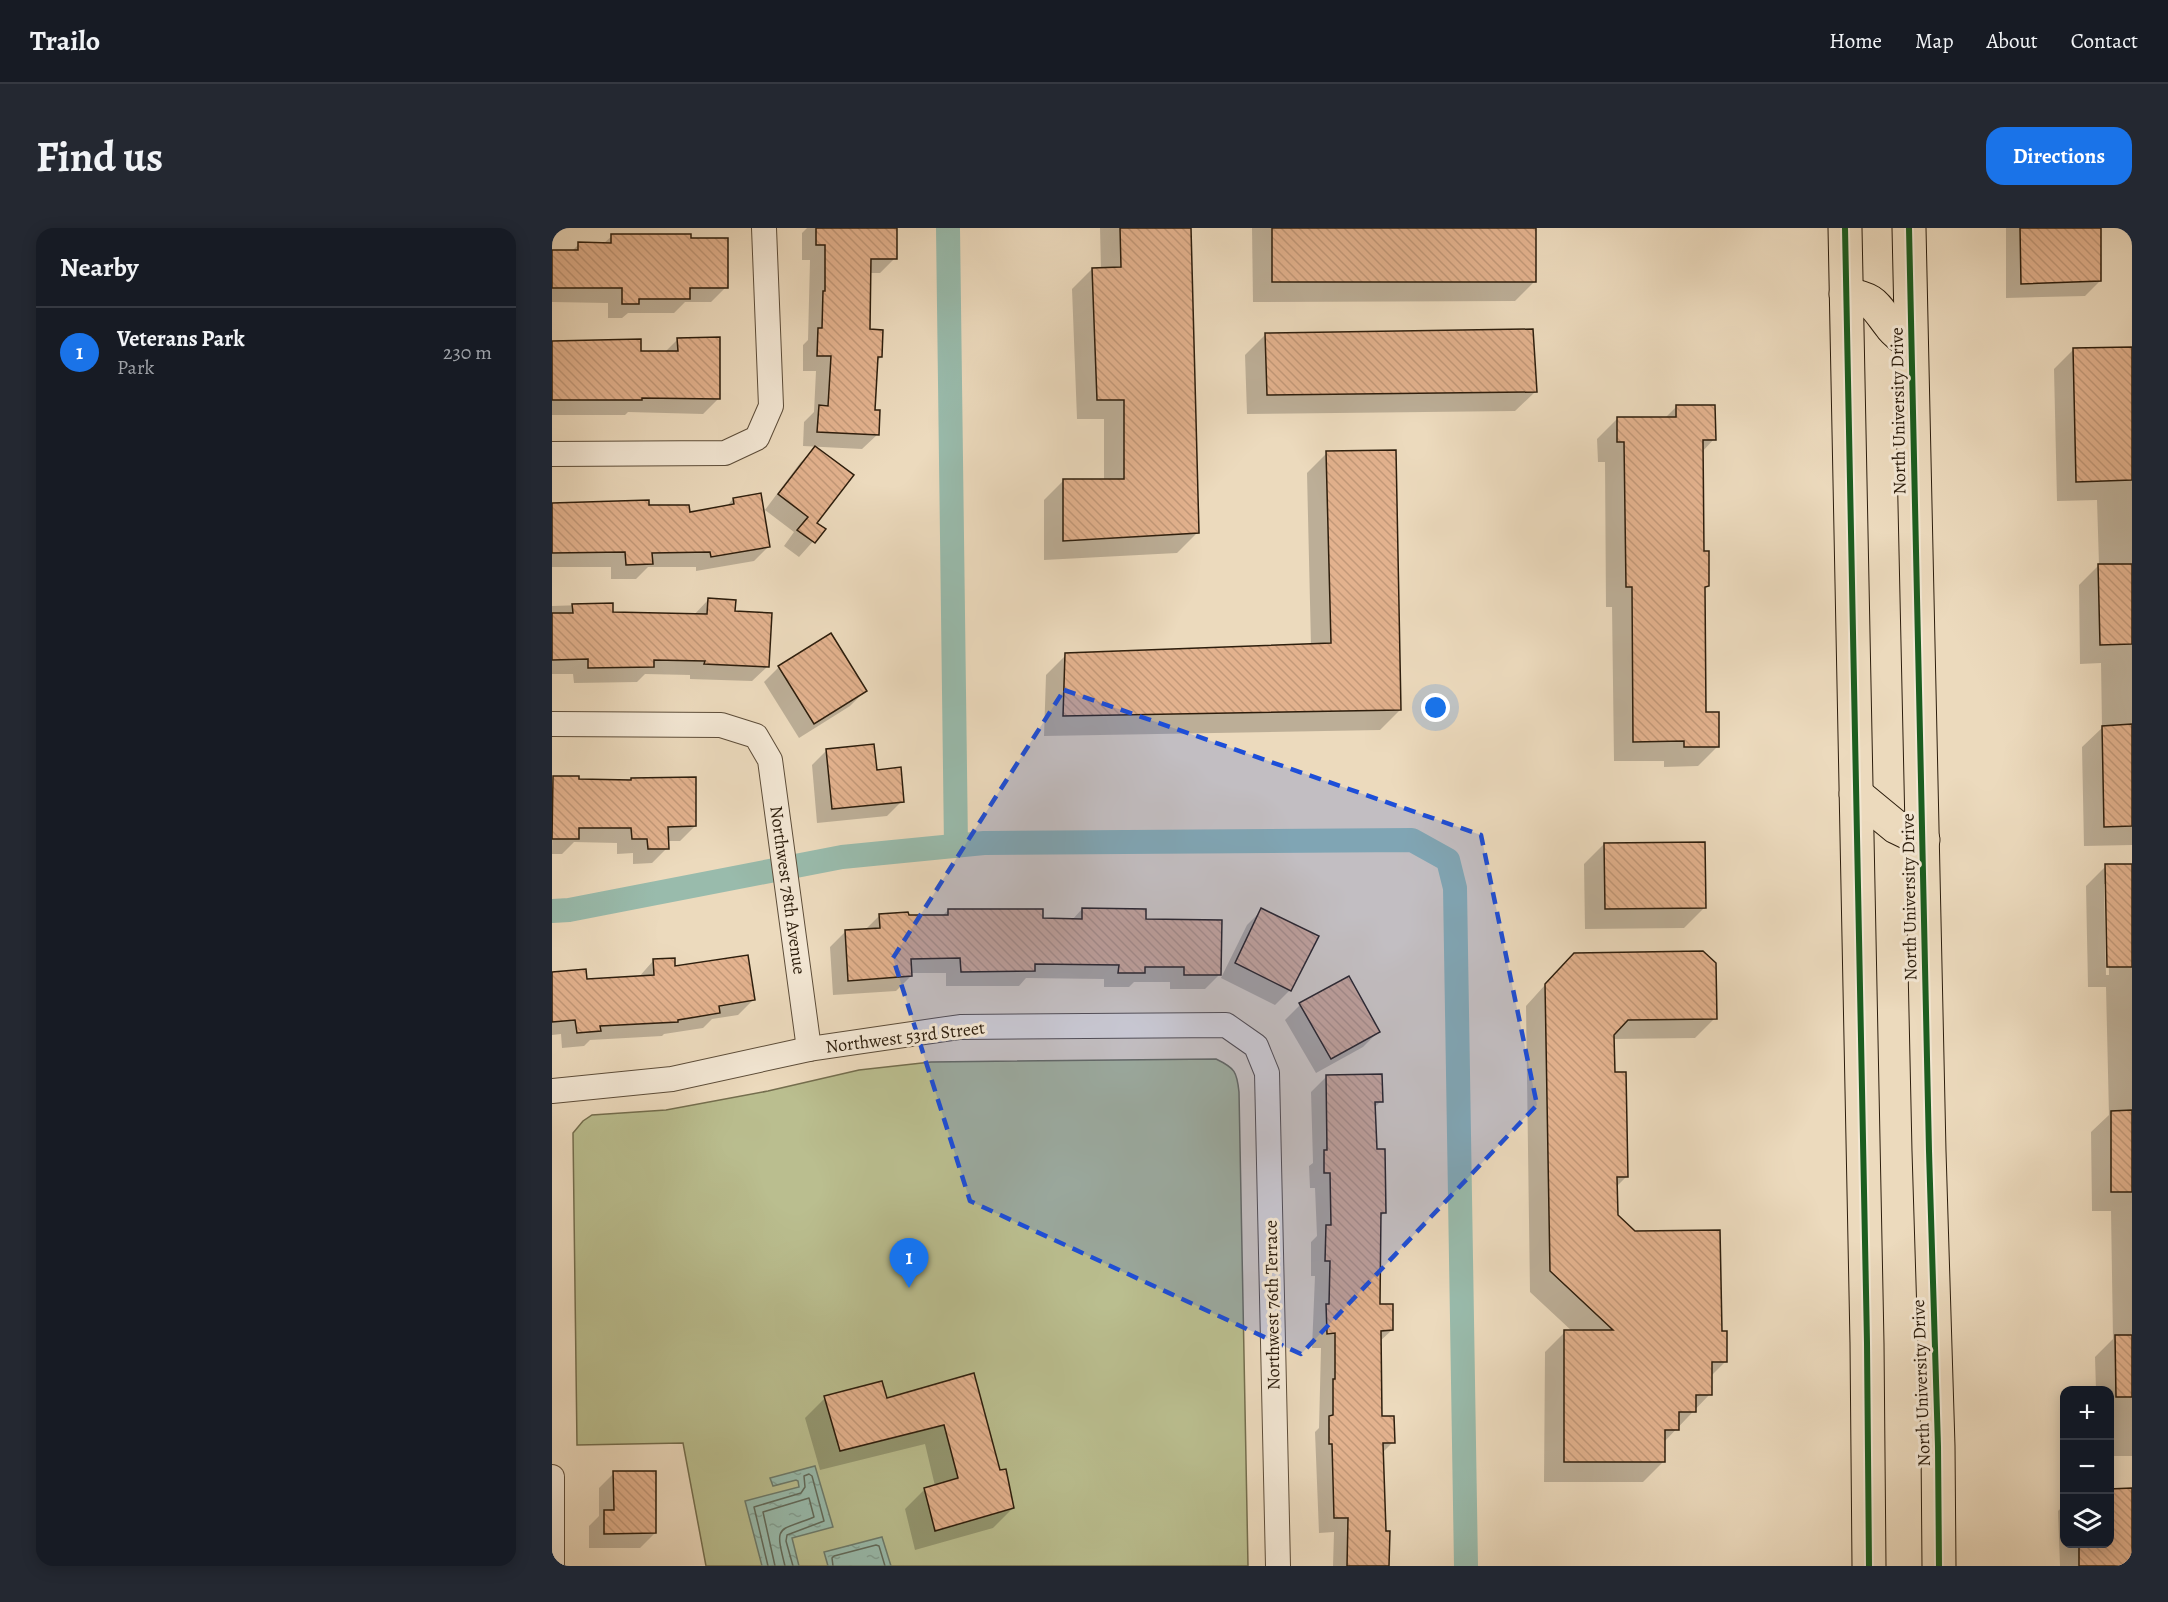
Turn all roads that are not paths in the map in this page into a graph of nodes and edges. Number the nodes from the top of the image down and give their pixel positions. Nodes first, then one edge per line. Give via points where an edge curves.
1 (764, 228) edge
2 (1845, 228) edge
3 (1909, 228) edge
4 (1846, 294) junction
5 (1911, 344) junction
6 (552, 453) edge
7 (552, 724) edge
8 (1856, 794) junction
9 (1923, 840) junction
10 (1256, 1046) joint
11 (809, 1049) junction
12 (552, 1091) edge
13 (552, 1477) edge
14 (552, 1565) edge
15 (1278, 1566) edge
16 (1869, 1566) edge
17 (1939, 1566) edge

1 - 6 street via 771,406 757,438 725,453
2 - 4 main road
3 - 5 main road, North University Drive
4 - 5 main road via 1865,298 1876,306 1891,328
4 - 8 main road
5 - 9 main road, North University Drive
7 - 11 street, Northwest 78th Avenue via 721,725 756,736 770,760
8 - 9 main road via 1896,827
8 - 16 main road
9 - 17 main road, North University Drive
10 - 11 street, Northwest 53rd Street via 1226,1025 1168,1025 960,1027
10 - 15 street, Northwest 76th Terrace via 1267,1073
11 - 12 street, Northwest 53rd Street via 672,1079
13 - 14 street

